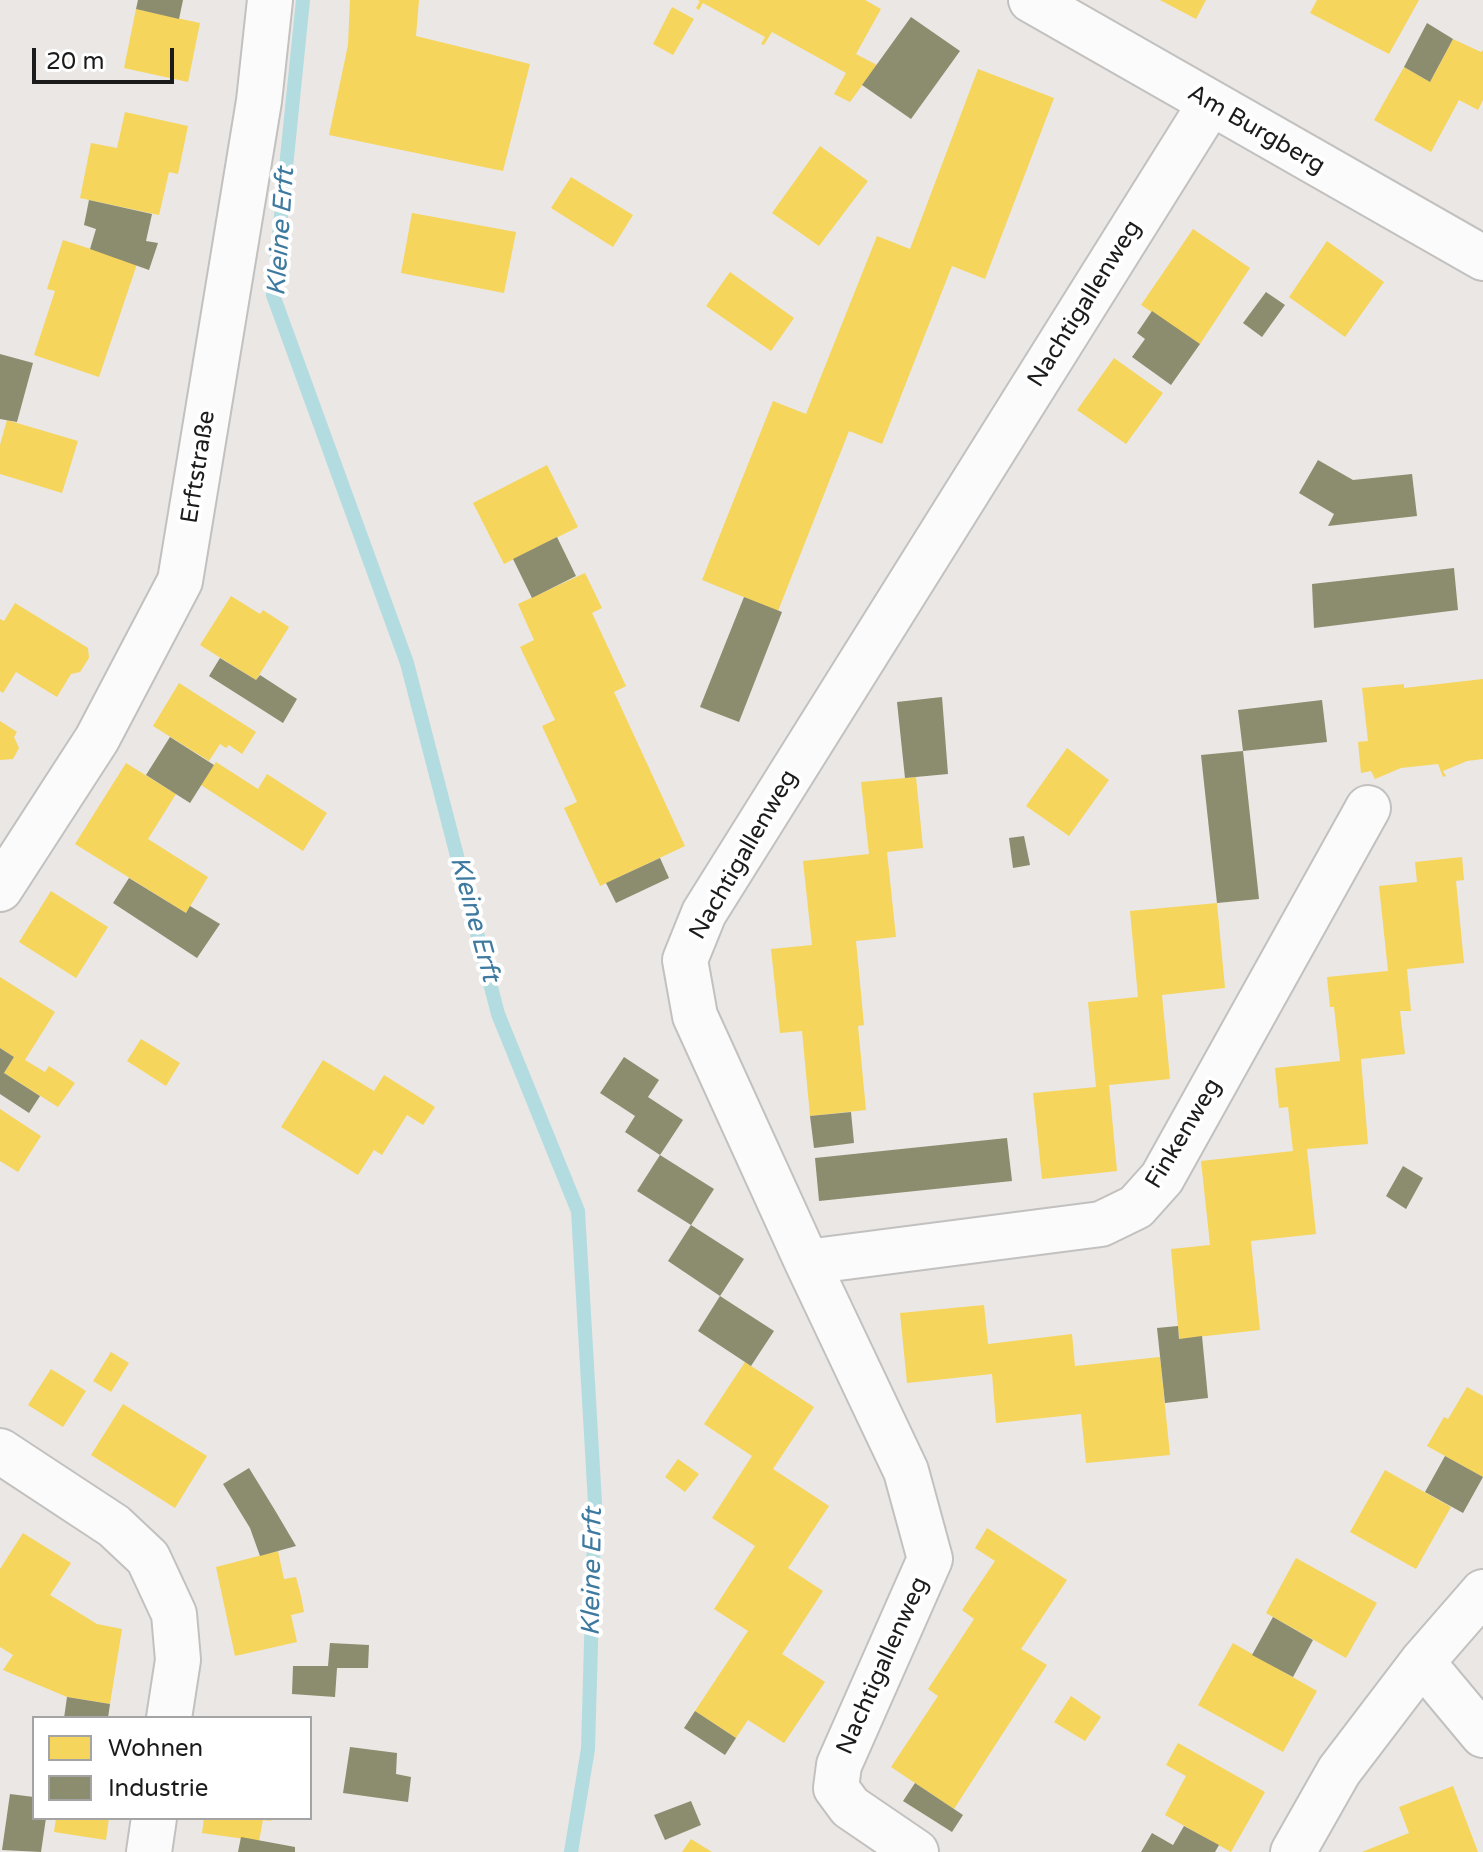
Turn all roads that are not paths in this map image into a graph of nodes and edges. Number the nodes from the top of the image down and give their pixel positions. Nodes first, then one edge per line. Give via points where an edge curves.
1 (270, 0) edge
2 (1031, 0) edge
3 (1210, 104) junction
4 (1483, 258) edge
5 (1368, 808) dead end
6 (0, 889) edge
7 (807, 1262) junction
8 (0, 1451) edge
9 (1483, 1592) edge
10 (1422, 1662) junction
11 (169, 1716) edge
12 (1483, 1735) edge
13 (154, 1820) edge
14 (149, 1852) edge
15 (916, 1852) edge
16 (1293, 1852) edge

1 - 6 street, Erftstraße via 259,101 180,581 97,739
2 - 3 street, Am Burgberg
3 - 4 street, Am Burgberg
3 - 7 street, Nachtigallenweg via 704,913 685,960 695,1016
5 - 7 street, Finkenweg via 1162,1178 1136,1207 1101,1224
7 - 15 street, Nachtigallenweg via 906,1471 930,1559 839,1765 836,1788 850,1807
8 - 11 street via 114,1526 148,1558 174,1614 178,1660
9 - 10 street
10 - 12 street
10 - 16 street via 1339,1771
13 - 14 street

